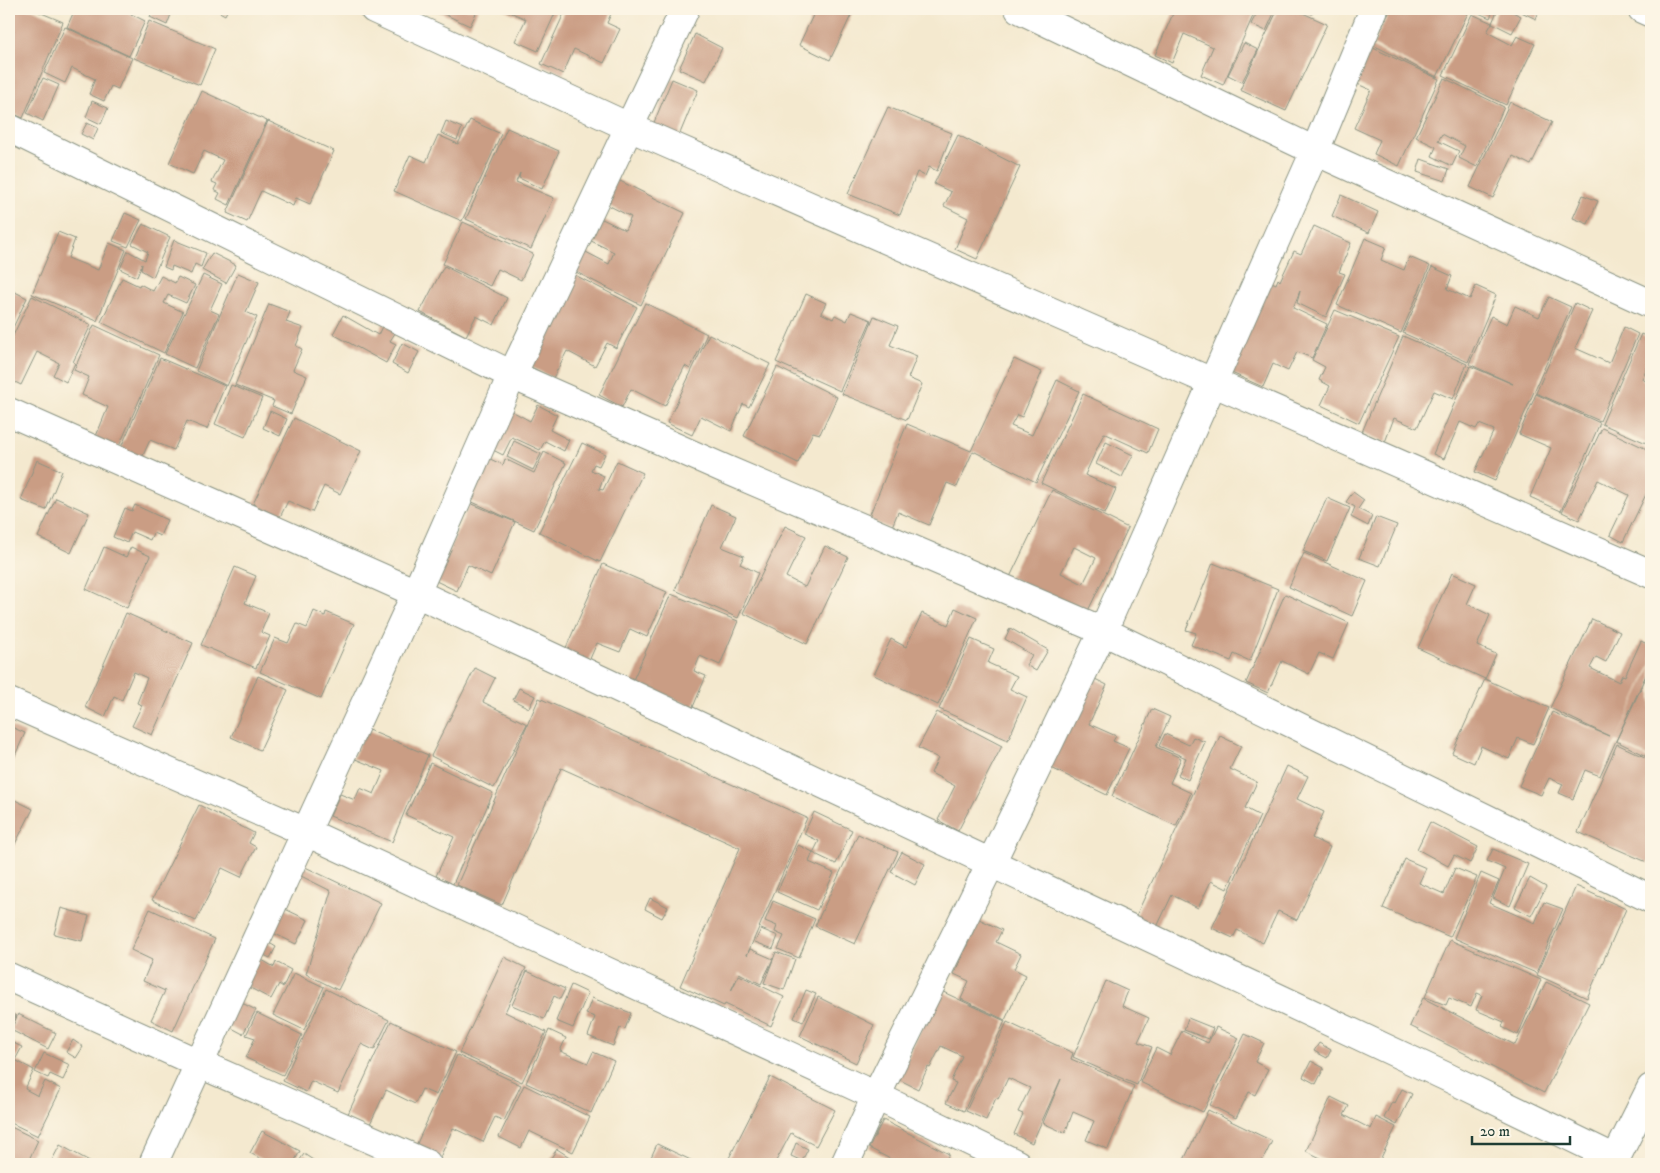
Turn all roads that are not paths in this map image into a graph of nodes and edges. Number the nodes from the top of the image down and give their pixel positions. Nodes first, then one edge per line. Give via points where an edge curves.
1 (374, 9) edge
2 (685, 9) edge
3 (1019, 9) edge
4 (1374, 9) edge
5 (1642, 9) edge
6 (1651, 13) edge
7 (629, 127) junction
8 (9, 128) edge
9 (1315, 151) junction
10 (1651, 304) edge
11 (512, 375) junction
12 (1212, 383) junction
13 (9, 412) edge
14 (1651, 574) edge
15 (416, 594) junction
16 (1103, 631) junction
17 (9, 702) edge
18 (306, 832) junction
19 (991, 863) junction
20 (1651, 899) edge
21 (9, 977) edge
22 (200, 1064) junction
23 (1651, 1088) edge
24 (876, 1096) junction
25 (1614, 1162) edge
26 (153, 1164) edge
27 (427, 1164) edge
28 (845, 1164) edge
29 (1017, 1164) edge

1 - 7 main road
2 - 7 main road
3 - 9 main road
4 - 9 main road
5 - 6 main road
7 - 11 main road
7 - 12 main road
8 - 11 main road
9 - 10 main road
9 - 12 main road
11 - 15 main road
11 - 16 main road
12 - 14 main road
12 - 16 main road
13 - 15 main road
15 - 18 main road
15 - 19 main road
16 - 19 main road
16 - 20 main road
17 - 18 main road
18 - 22 main road
18 - 24 main road
19 - 24 main road
19 - 25 main road via 1438,1073
21 - 22 main road
22 - 26 main road
22 - 27 main road
23 - 25 main road
24 - 28 main road
24 - 29 main road

